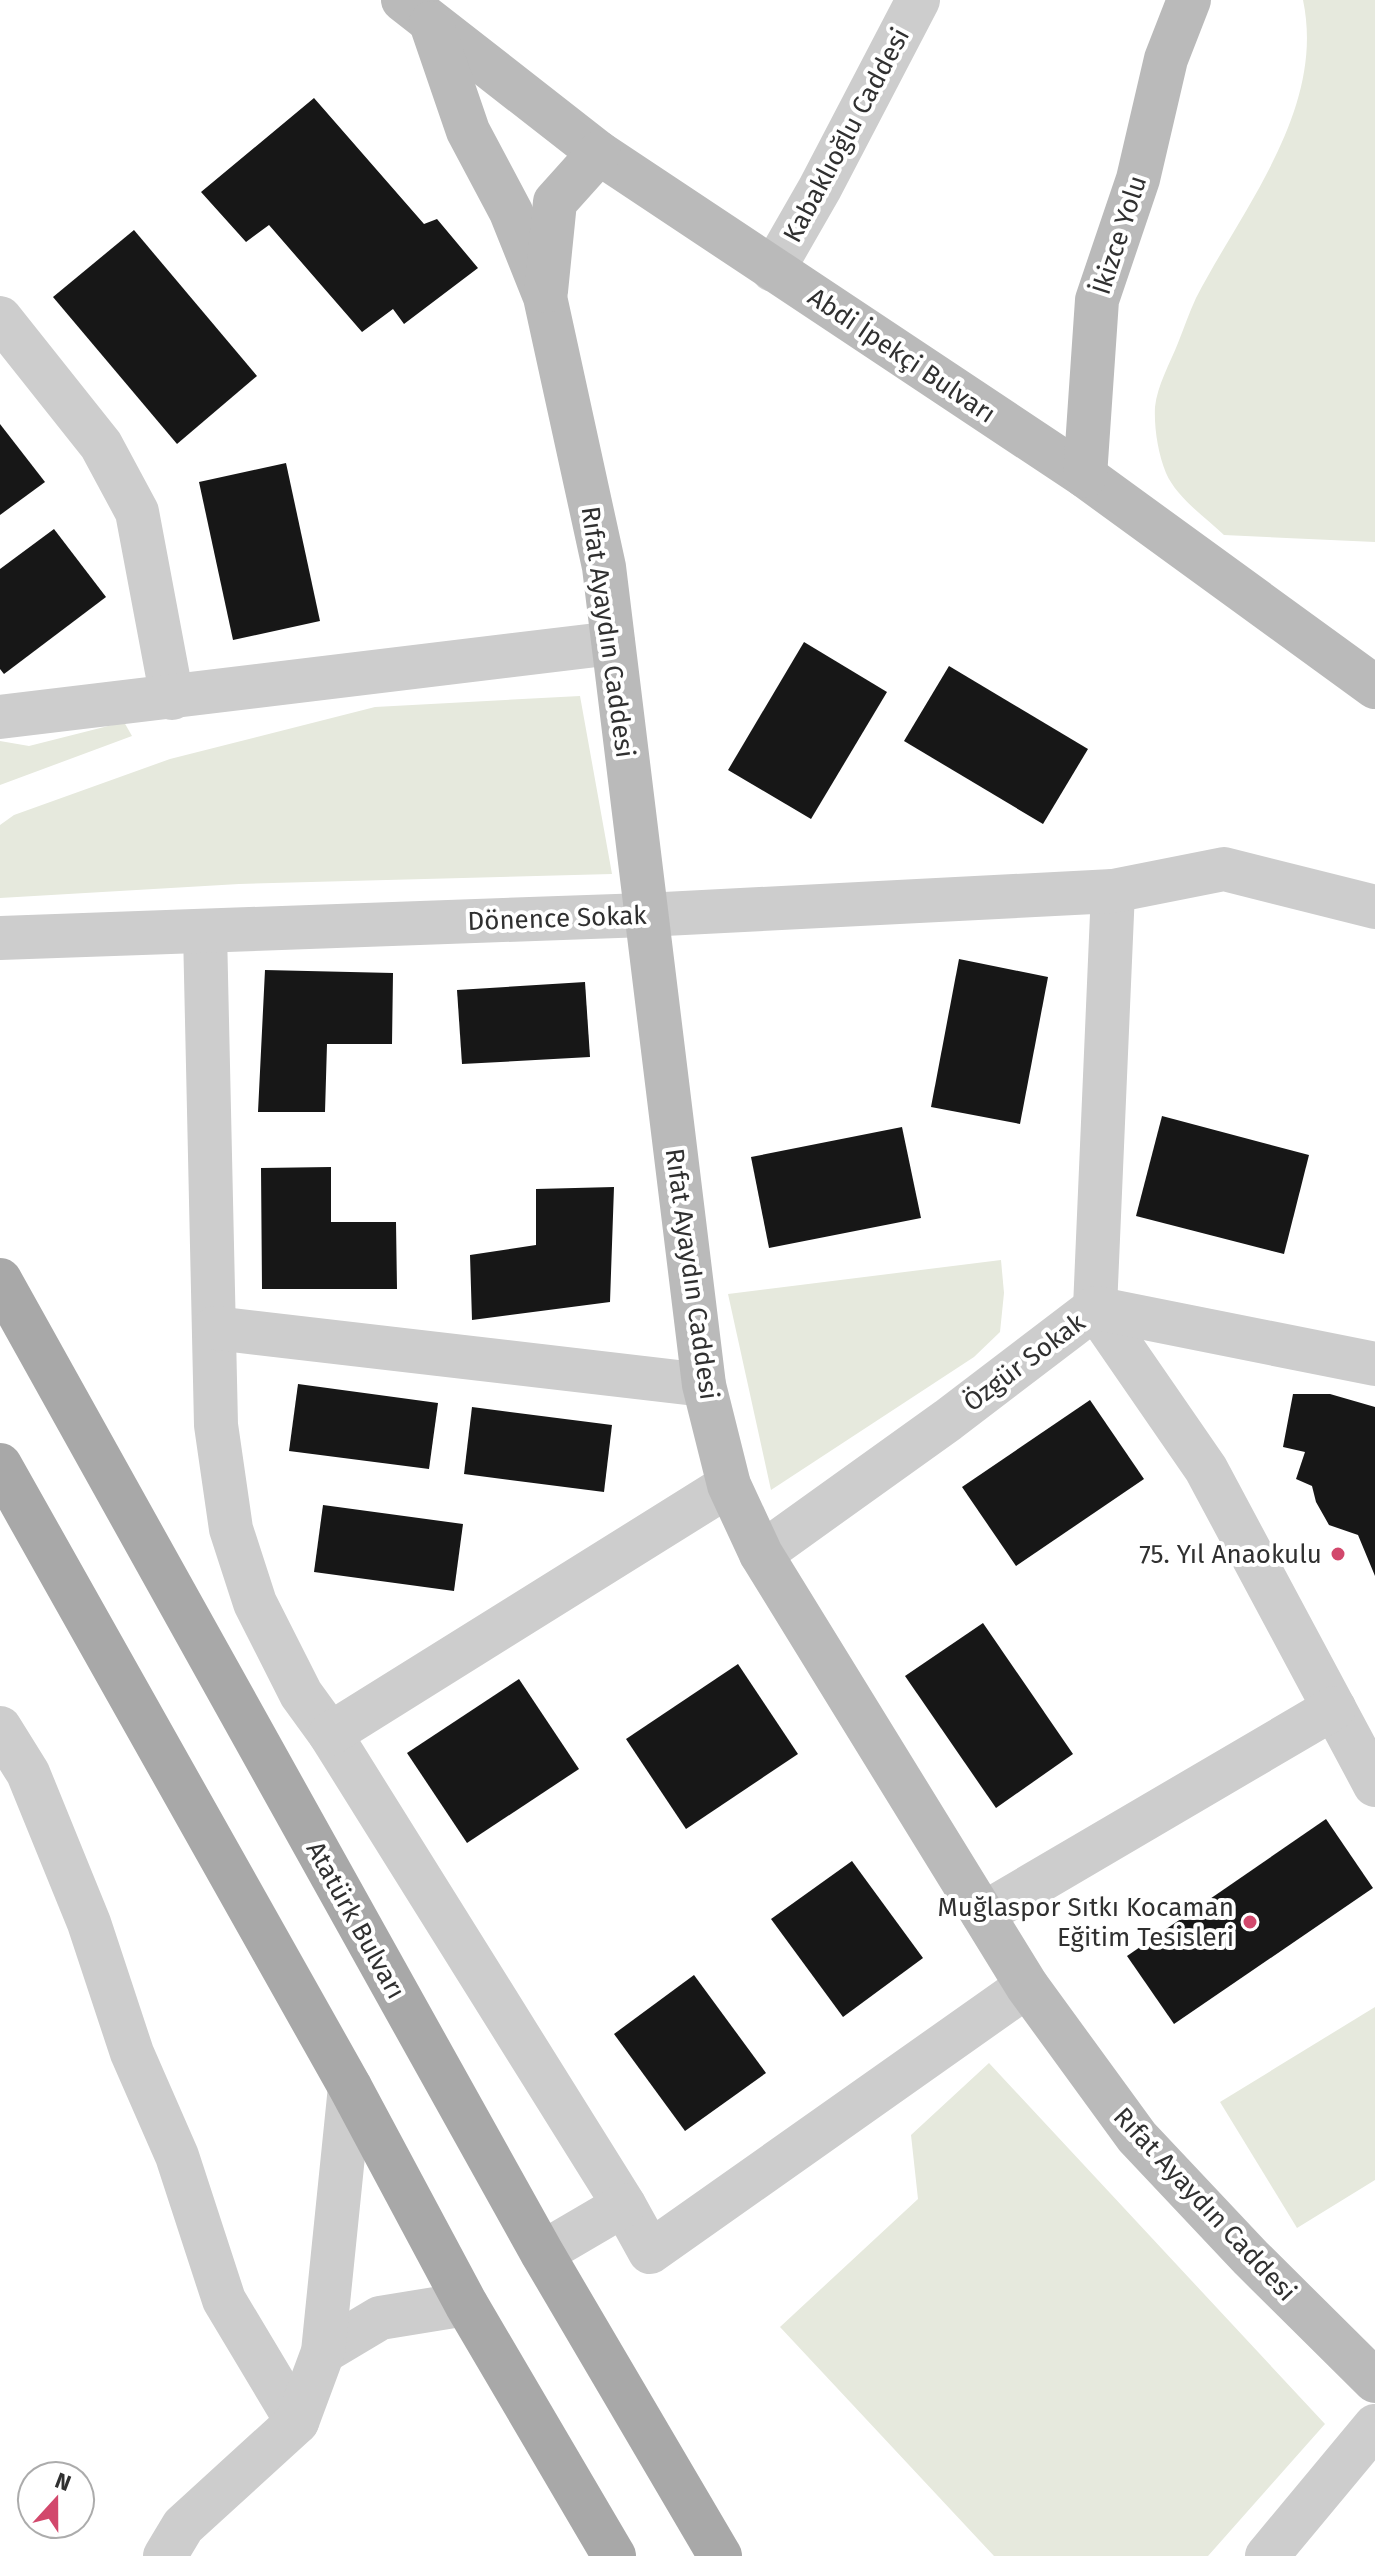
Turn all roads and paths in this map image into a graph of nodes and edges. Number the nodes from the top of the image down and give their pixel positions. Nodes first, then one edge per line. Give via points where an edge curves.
1 (918, 0) edge
2 (1189, 0) edge
3 (417, 11) edge
4 (599, 153) junction
5 (773, 270) junction
6 (545, 297) junction
7 (0, 318) edge
8 (1085, 476) junction
9 (613, 643) junction
10 (1375, 687) edge
11 (172, 698) junction
12 (0, 717) edge
13 (1113, 891) junction
14 (1375, 907) edge
15 (645, 915) junction
16 (205, 931) junction
17 (0, 938) edge
18 (0, 1280) edge
19 (1095, 1308) junction
20 (215, 1328) junction
21 (1375, 1364) edge
22 (704, 1385) junction
23 (0, 1465) edge
24 (729, 1485) junction
25 (761, 1554) junction
26 (1334, 1708) junction
27 (0, 1728) edge
28 (330, 1734) junction
29 (1375, 1785) edge
30 (983, 1914) junction
31 (1027, 1986) junction
32 (350, 2087) junction
33 (624, 2205) junction
34 (542, 2253) junction
35 (466, 2304) junction
36 (323, 2352) junction
37 (1375, 2381) edge
38 (297, 2422) junction
39 (1375, 2426) edge
40 (165, 2556) edge
41 (614, 2556) edge
42 (720, 2556) edge
43 (1267, 2556) edge

1 - 5 street, Kabaklıoğlu Caddesi
2 - 8 street, İkizce Yolu via 1166,59 1138,179 1097,300
3 - 4 street, Abdi İpekçi Bulvarı
3 - 6 street
4 - 5 street, Abdi İpekçi Bulvarı
4 - 6 street via 555,202
5 - 8 street, Abdi İpekçi Bulvarı
6 - 9 street, Rıfat Ayaydın Caddesi via 604,567
7 - 11 street via 101,445 137,512
8 - 10 street, Abdi İpekçi Bulvarı
9 - 11 street
9 - 15 street, Rıfat Ayaydın Caddesi
11 - 12 street
13 - 14 street, Dönence Sokak via 1224,869
13 - 15 street, Dönence Sokak
13 - 19 street
15 - 16 street, Dönence Sokak
15 - 22 street, Rıfat Ayaydın Caddesi
16 - 17 street, Dönence Sokak
16 - 20 street
18 - 34 main road, Atatürk Bulvarı
19 - 21 street, Özgür Sokak
19 - 25 street, Özgür Sokak
19 - 26 street via 1206,1469
20 - 22 street
20 - 28 street via 216,1425 231,1529 255,1603 301,1694
22 - 24 street, Rıfat Ayaydın Caddesi
23 - 32 main road
24 - 25 street, Rıfat Ayaydın Caddesi
24 - 28 street
25 - 30 street, Rıfat Ayaydın Caddesi
26 - 29 street
26 - 30 street
27 - 38 street via 28,1773 89,1923 132,2053 177,2156 224,2300
28 - 33 street
30 - 31 street, Rıfat Ayaydın Caddesi
31 - 33 street via 650,2252
31 - 37 street, Rıfat Ayaydın Caddesi via 1137,2137
32 - 35 main road
32 - 36 street
33 - 34 street
34 - 42 main road, Atatürk Bulvarı
35 - 36 street via 380,2318
35 - 41 main road
36 - 38 street
38 - 40 street via 183,2526
39 - 43 street

